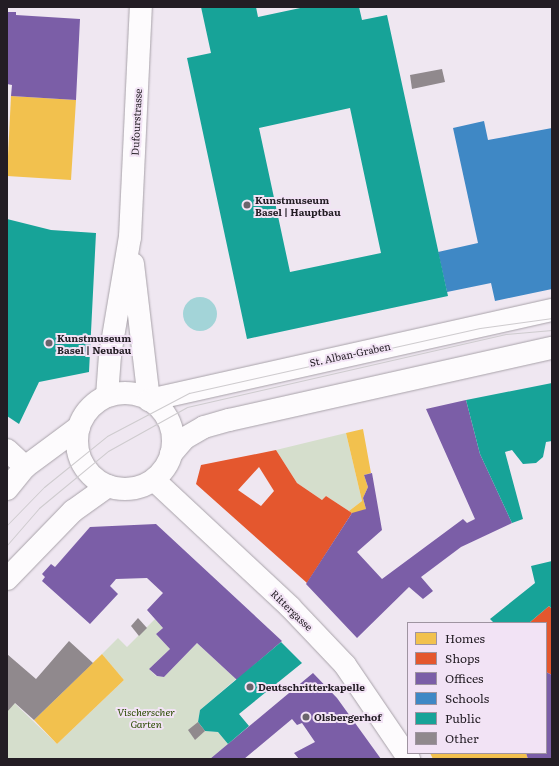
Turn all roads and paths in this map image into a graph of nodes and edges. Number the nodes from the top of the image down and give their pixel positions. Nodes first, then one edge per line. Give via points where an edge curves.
1 (140, 7) edge
2 (130, 237) junction
3 (552, 310) edge
4 (552, 348) edge
5 (107, 396) junction
6 (149, 400) junction
7 (79, 427) junction
8 (7, 450) edge
9 (172, 454) junction
10 (25, 467) junction
11 (154, 480) junction
12 (108, 486) junction
13 (7, 490) edge
14 (7, 579) edge
15 (409, 759) edge

1 - 2 street, Dufourstrasse
2 - 5 street, Dufourstrasse via 110,355
2 - 6 street, Dufourstrasse
3 - 6 street, St. Alban-Graben
4 - 9 street via 229,420 204,427 185,438
5 - 6 street via 136,394
5 - 7 street via 85,414
6 - 9 street via 169,424
7 - 10 street
7 - 12 street via 77,441 85,468
8 - 10 street
9 - 11 street
10 - 13 street
11 - 12 street via 140,487
11 - 15 street, Rittergasse via 290,607 345,665
12 - 14 street via 73,511

